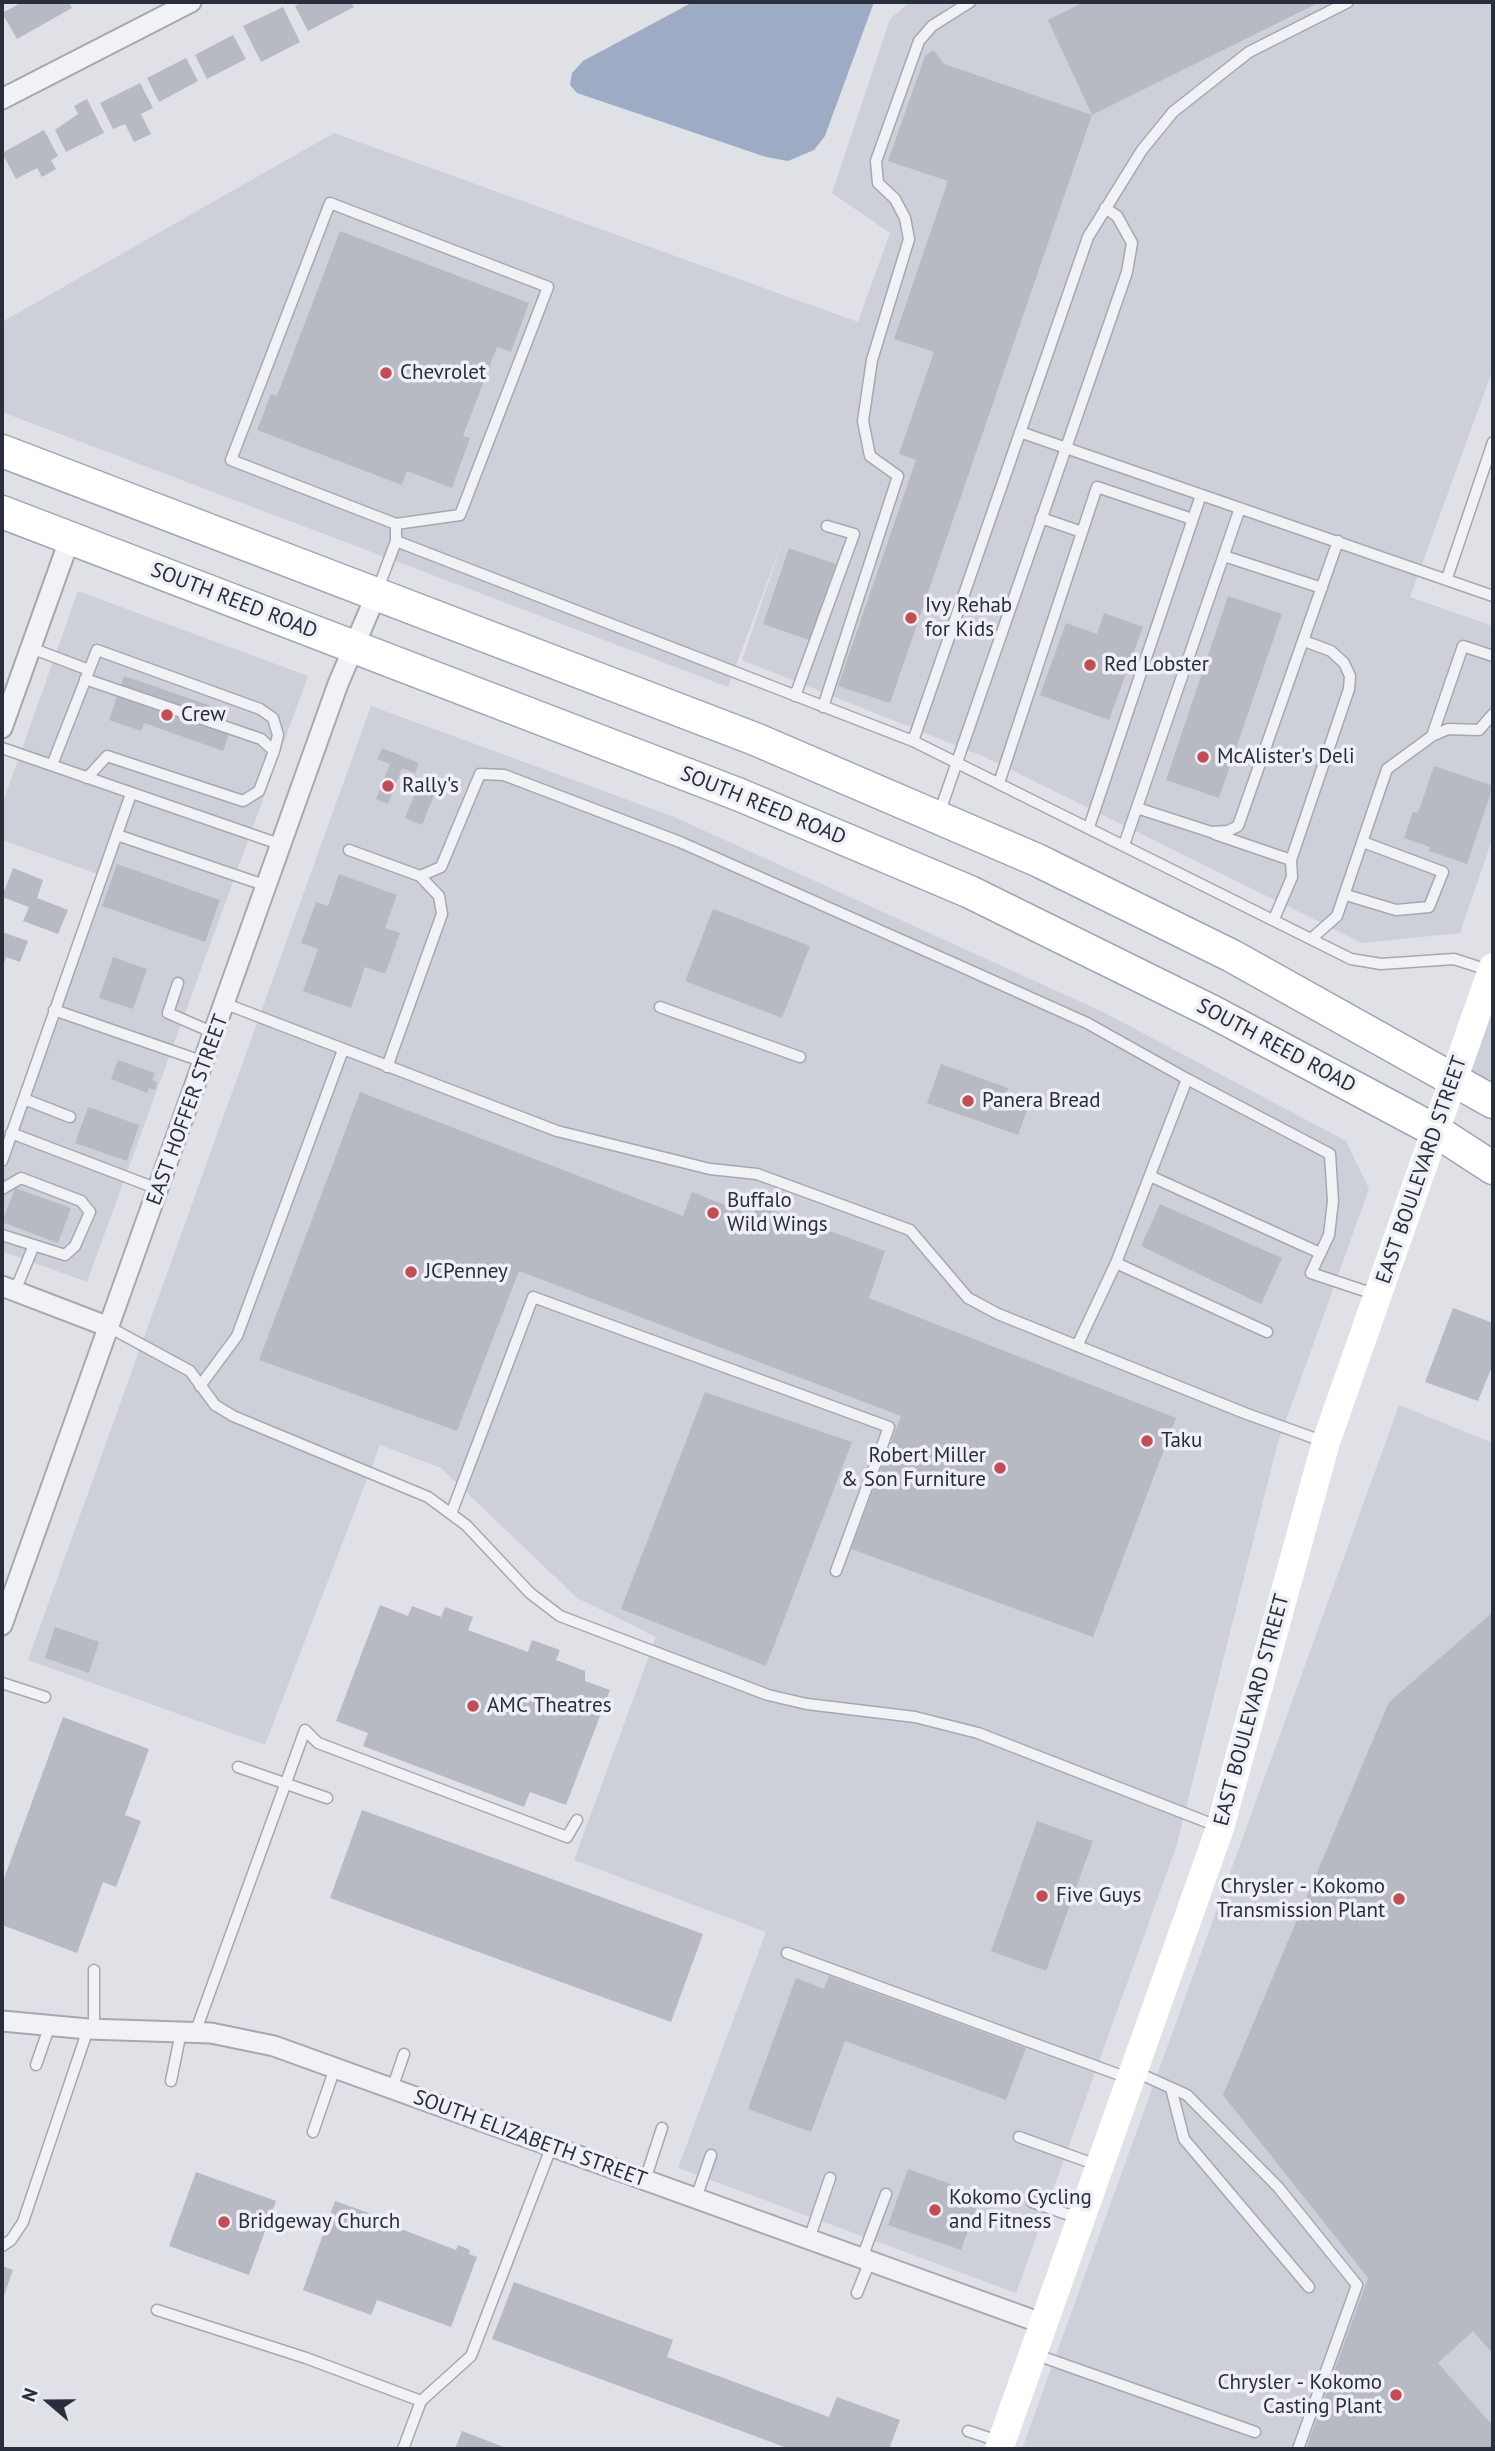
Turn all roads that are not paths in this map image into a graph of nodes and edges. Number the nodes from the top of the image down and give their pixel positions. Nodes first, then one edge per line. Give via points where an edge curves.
1 (191, 2) edge
2 (970, 2) edge
3 (1349, 2) edge
4 (2, 99) edge
5 (1105, 208) junction
6 (1020, 432) junction
7 (1493, 442) edge
8 (1065, 449) junction
9 (2, 451) edge
10 (1201, 495) junction
11 (1240, 508) junction
12 (2, 512) edge
13 (1041, 518) junction
14 (1192, 519) junction
15 (396, 524) junction
16 (827, 526) dead end
17 (1082, 533) junction
18 (70, 538) junction
19 (396, 541) junction
20 (1338, 541) junction
21 (1224, 556) junction
22 (1447, 578) junction
23 (1322, 588) junction
24 (376, 595) junction
25 (1493, 596) edge
26 (1304, 641) junction
27 (353, 646) junction
28 (31, 648) junction
29 (1493, 656) edge
30 (87, 675) junction
31 (795, 696) junction
32 (823, 707) junction
33 (1493, 715) edge
34 (2, 728) edge
35 (1432, 736) junction
36 (913, 741) junction
37 (2, 748) edge
38 (274, 751) junction
39 (957, 762) junction
40 (51, 765) junction
41 (87, 778) junction
42 (999, 783) junction
43 (131, 794) junction
44 (1137, 808) junction
45 (937, 817) junction
46 (1088, 827) junction
47 (1211, 832) junction
48 (117, 835) junction
49 (1363, 842) junction
50 (282, 845) junction
51 (1125, 845) junction
52 (349, 850) dead end
53 (1291, 860) junction
54 (420, 876) junction
55 (267, 886) junction
56 (1346, 895) junction
57 (1274, 919) junction
58 (1311, 939) junction
59 (1492, 970) edge
60 (178, 983) dead end
61 (226, 1004) junction
62 (660, 1007) dead end
63 (54, 1010) junction
64 (215, 1033) junction
65 (343, 1050) junction
66 (800, 1057) dead end
67 (205, 1062) junction
68 (387, 1067) junction
69 (1454, 1078) junction
70 (1187, 1079) junction
71 (24, 1098) junction
72 (1493, 1102) edge
73 (70, 1117) dead end
74 (1436, 1131) junction
75 (11, 1133) junction
76 (2, 1161) edge
77 (1493, 1167) edge
78 (1150, 1176) junction
79 (2, 1189) edge
80 (159, 1189) junction
81 (2, 1235) edge
82 (34, 1245) junction
83 (1320, 1253) junction
84 (1116, 1263) junction
85 (8, 1289) edge
86 (1378, 1295) junction
87 (109, 1327) junction
88 (1266, 1332) dead end
89 (1077, 1346) junction
90 (200, 1386) junction
91 (1326, 1442) junction
92 (451, 1514) junction
93 (836, 1571) dead end
94 (3, 1617) edge
95 (2, 1683) edge
96 (45, 1696) dead end
97 (238, 1767) dead end
98 (285, 1784) junction
99 (327, 1798) dead end
100 (577, 1819) dead end
101 (1220, 1828) junction
102 (787, 1952) dead end
103 (94, 1970) dead end
104 (2, 2021) edge
105 (50, 2025) junction
106 (91, 2029) junction
107 (188, 2032) junction
108 (404, 2054) dead end
109 (36, 2065) dead end
110 (335, 2068) junction
111 (1134, 2075) junction
112 (170, 2081) dead end
113 (1171, 2088) junction
114 (392, 2089) junction
115 (662, 2128) dead end
116 (313, 2132) dead end
117 (1018, 2137) dead end
118 (551, 2148) junction
119 (712, 2155) dead end
120 (1101, 2167) junction
121 (830, 2178) dead end
122 (645, 2180) junction
123 (886, 2194) dead end
124 (696, 2198) junction
125 (1032, 2202) dead end
126 (1082, 2219) junction
127 (808, 2239) junction
128 (2, 2246) edge
129 (866, 2260) junction
130 (1309, 2287) dead end
131 (857, 2293) dead end
132 (158, 2310) dead end
133 (1044, 2324) junction
134 (1034, 2353) junction
135 (421, 2401) junction
136 (968, 2431) dead end
137 (1255, 2432) dead end
138 (1000, 2446) edge
139 (403, 2449) edge
140 (1298, 2449) edge

1 - 4 street
2 - 32 lane via 932,26 919,41 876,161 878,183 895,199 909,239 872,360 863,421 870,456 898,476
3 - 5 lane via 1249,52 1173,112
5 - 6 lane via 1088,237
5 - 8 lane via 1117,216 1132,243 1127,272
6 - 8 lane
6 - 36 lane
7 - 22 lane
8 - 10 lane
8 - 13 lane
9 - 24 main road
10 - 11 lane
10 - 14 lane
11 - 20 lane
11 - 21 lane
12 - 18 main road, SOUTH REED ROAD
13 - 17 lane
13 - 39 lane
14 - 17 lane via 1097,487
14 - 46 lane
15 - 15 lane via 231,460 330,203 548,287 460,515
15 - 19 lane
16 - 31 lane via 854,534
17 - 42 lane
18 - 27 main road, SOUTH REED ROAD
18 - 28 street
19 - 24 lane
19 - 31 lane
20 - 22 lane
20 - 23 lane
21 - 23 lane
21 - 44 lane
22 - 25 lane
23 - 26 lane
24 - 27 street, EAST HOFFER STREET
24 - 45 main road via 755,739
26 - 47 lane via 1244,814 1238,826
26 - 53 lane via 1331,651 1350,676
27 - 50 street, EAST HOFFER STREET
27 - 74 main road, SOUTH REED ROAD via 740,795 970,892 1213,1012
28 - 30 lane
28 - 34 street
29 - 35 lane via 1463,646
30 - 38 lane via 261,739
30 - 38 lane via 97,650 260,709 273,718 278,735
30 - 40 lane
31 - 32 lane
32 - 36 lane
33 - 35 lane via 1479,730 1448,729
35 - 49 lane via 1387,769
36 - 39 lane
37 - 40 lane
38 - 41 lane via 259,791 243,801 107,756
39 - 42 lane
39 - 45 lane
40 - 41 lane
41 - 43 lane
42 - 46 lane
43 - 48 lane
43 - 50 lane
44 - 47 lane
44 - 51 lane
45 - 69 main road via 1037,860 1232,956
46 - 51 lane
47 - 53 lane
48 - 55 lane
48 - 63 lane
49 - 56 lane
49 - 56 lane via 1443,872 1429,907 1396,910
50 - 55 street, EAST HOFFER STREET
51 - 57 lane
52 - 54 lane
53 - 57 lane via 1292,877
54 - 68 lane via 439,896 442,914
54 - 70 lane via 441,867 480,774 504,775 680,842 1087,1023
55 - 61 street, EAST HOFFER STREET
56 - 58 lane via 1337,916
57 - 58 lane
58 - 59 lane via 1351,959 1381,964 1454,959
59 - 69 main road, EAST BOULEVARD STREET
60 - 64 lane via 168,1013
61 - 64 street, EAST HOFFER STREET
61 - 65 lane
62 - 66 lane
63 - 67 lane
63 - 71 lane
64 - 67 street, EAST HOFFER STREET
65 - 68 lane
65 - 90 lane via 237,1336
67 - 80 street, EAST HOFFER STREET
68 - 89 lane via 557,1131 710,1168 757,1174 910,1230 968,1298
69 - 72 main road
69 - 74 main road, EAST BOULEVARD STREET
70 - 78 lane
70 - 83 lane via 1330,1154 1333,1201 1329,1235
71 - 73 lane
71 - 75 lane
74 - 77 main road, SOUTH REED ROAD
74 - 86 main road, EAST BOULEVARD STREET
75 - 76 lane
75 - 80 lane
78 - 83 lane
78 - 84 lane
79 - 82 lane via 21,1178 81,1201 90,1212 75,1246 65,1255
80 - 87 street, EAST HOFFER STREET
81 - 82 lane
82 - 85 lane
83 - 86 lane via 1311,1273
84 - 88 lane
84 - 89 lane
85 - 87 street
86 - 91 main road, EAST BOULEVARD STREET
87 - 90 lane via 190,1371
87 - 94 street, EAST HOFFER STREET
89 - 91 lane
90 - 92 lane via 215,1405 233,1416 428,1497
91 - 101 main road, EAST BOULEVARD STREET
92 - 93 lane via 533,1297 889,1427
92 - 101 lane via 466,1524 530,1593 560,1616 768,1695 915,1717 978,1733
95 - 96 lane
97 - 98 lane
98 - 99 lane
98 - 100 lane via 305,1730 318,1743 567,1837
98 - 107 lane
101 - 111 main road, EAST BOULEVARD STREET
102 - 111 lane
103 - 106 lane
104 - 105 street, SOUTH ELIZABETH STREET
105 - 106 street, SOUTH ELIZABETH STREET
105 - 109 lane
106 - 107 street, SOUTH ELIZABETH STREET
106 - 128 lane via 23,2222
107 - 110 street, SOUTH ELIZABETH STREET via 274,2046
107 - 112 lane
108 - 114 lane
110 - 114 street, SOUTH ELIZABETH STREET
110 - 116 lane
111 - 113 lane
111 - 120 main road, EAST BOULEVARD STREET
113 - 130 lane via 1184,2139
113 - 140 lane via 1187,2095 1278,2187 1357,2285
114 - 118 street, SOUTH ELIZABETH STREET
115 - 122 lane
117 - 120 lane
118 - 122 street, SOUTH ELIZABETH STREET
118 - 135 lane via 471,2356
119 - 124 lane
120 - 126 main road, EAST BOULEVARD STREET
121 - 127 lane
122 - 124 street, SOUTH ELIZABETH STREET
123 - 129 lane
124 - 127 street, SOUTH ELIZABETH STREET
125 - 126 lane
126 - 133 main road, EAST BOULEVARD STREET
127 - 129 street, SOUTH ELIZABETH STREET
129 - 131 lane
129 - 133 street, SOUTH ELIZABETH STREET
132 - 135 lane
133 - 134 main road, EAST BOULEVARD STREET
134 - 137 lane
134 - 138 main road, EAST BOULEVARD STREET
135 - 139 lane
136 - 138 lane

